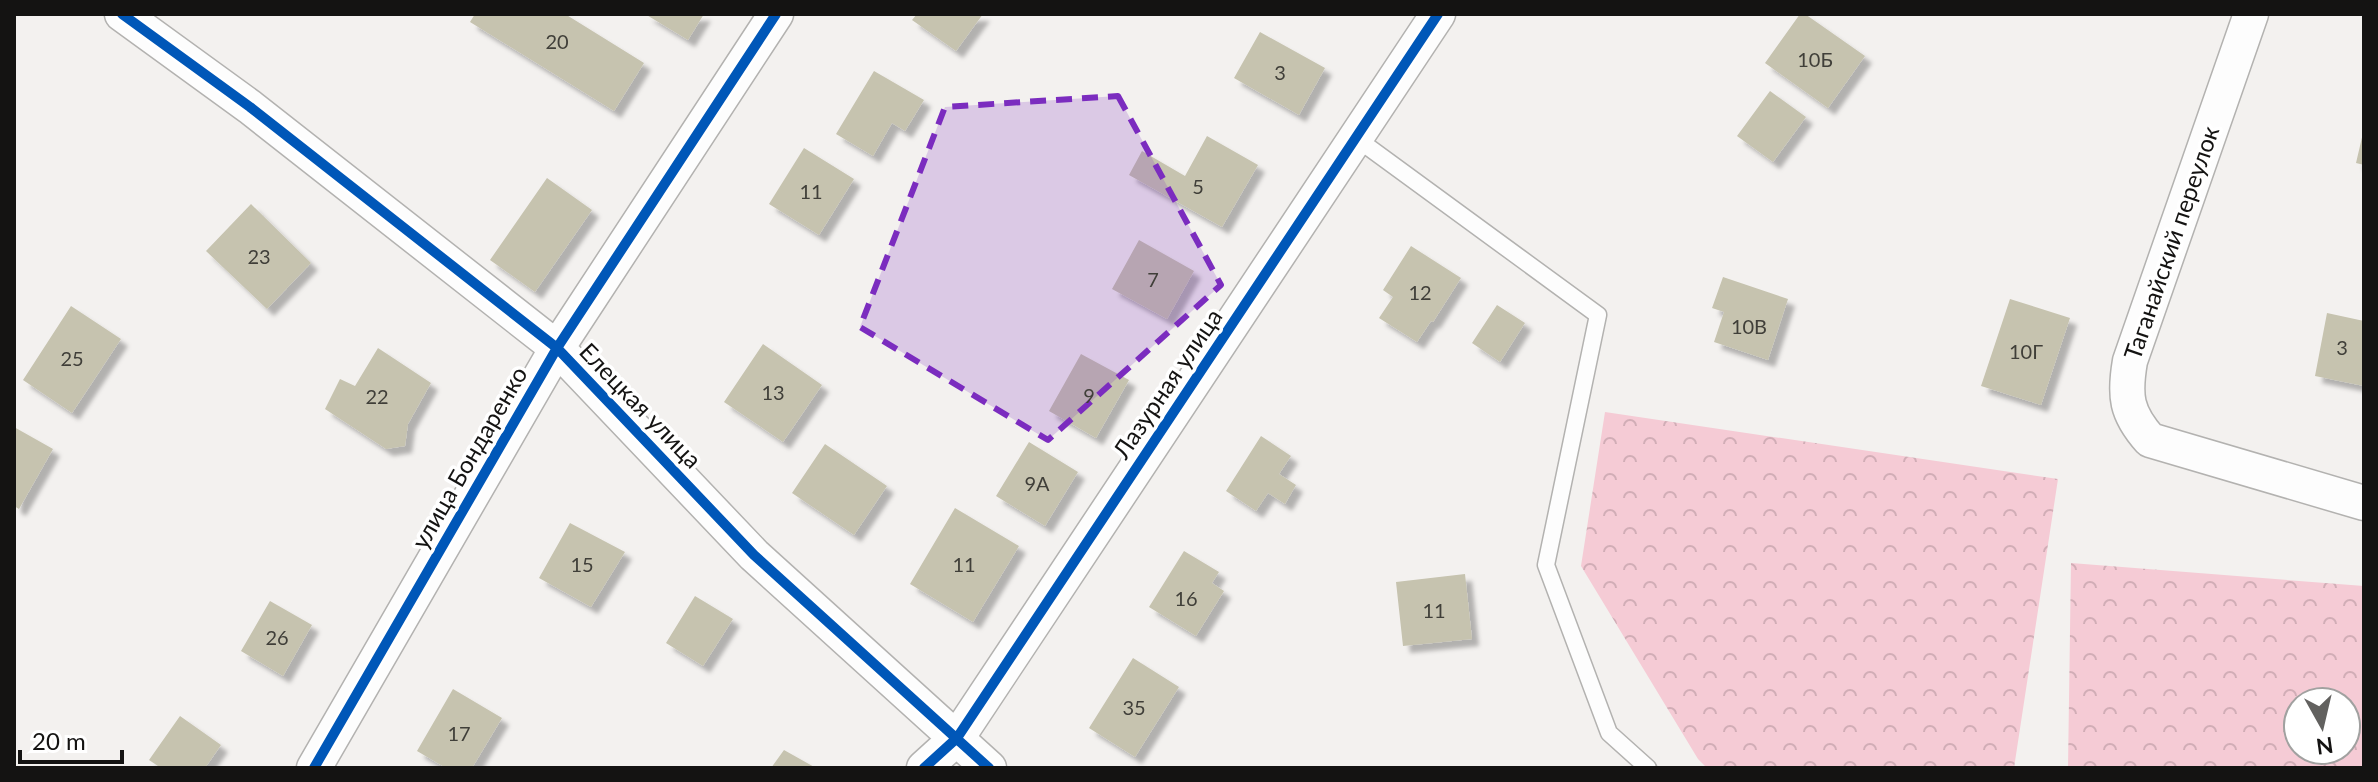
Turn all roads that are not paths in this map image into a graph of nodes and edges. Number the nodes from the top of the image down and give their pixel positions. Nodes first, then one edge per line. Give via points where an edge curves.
1 (122, 14) edge
2 (776, 14) edge
3 (1438, 14) edge
4 (2251, 14) edge
5 (1356, 138) junction
6 (557, 348) junction
7 (2364, 503) edge
8 (957, 738) junction
9 (314, 768) edge
10 (924, 768) edge
11 (989, 768) edge
12 (1648, 768) edge

1 - 6 street, Елецкая улица via 250,107
2 - 6 street, улица Бондаренко
3 - 5 street, Лазурная улица
4 - 7 street, Таганайский переулок via 2130,361 2125,391 2134,422 2150,440
5 - 8 street, Лазурная улица
5 - 12 lane via 1598,315 1546,565 1609,733
6 - 8 street, Елецкая улица via 754,555
6 - 9 street, улица Бондаренко
8 - 10 street, Лазурная улица
8 - 11 street, Елецкая улица

